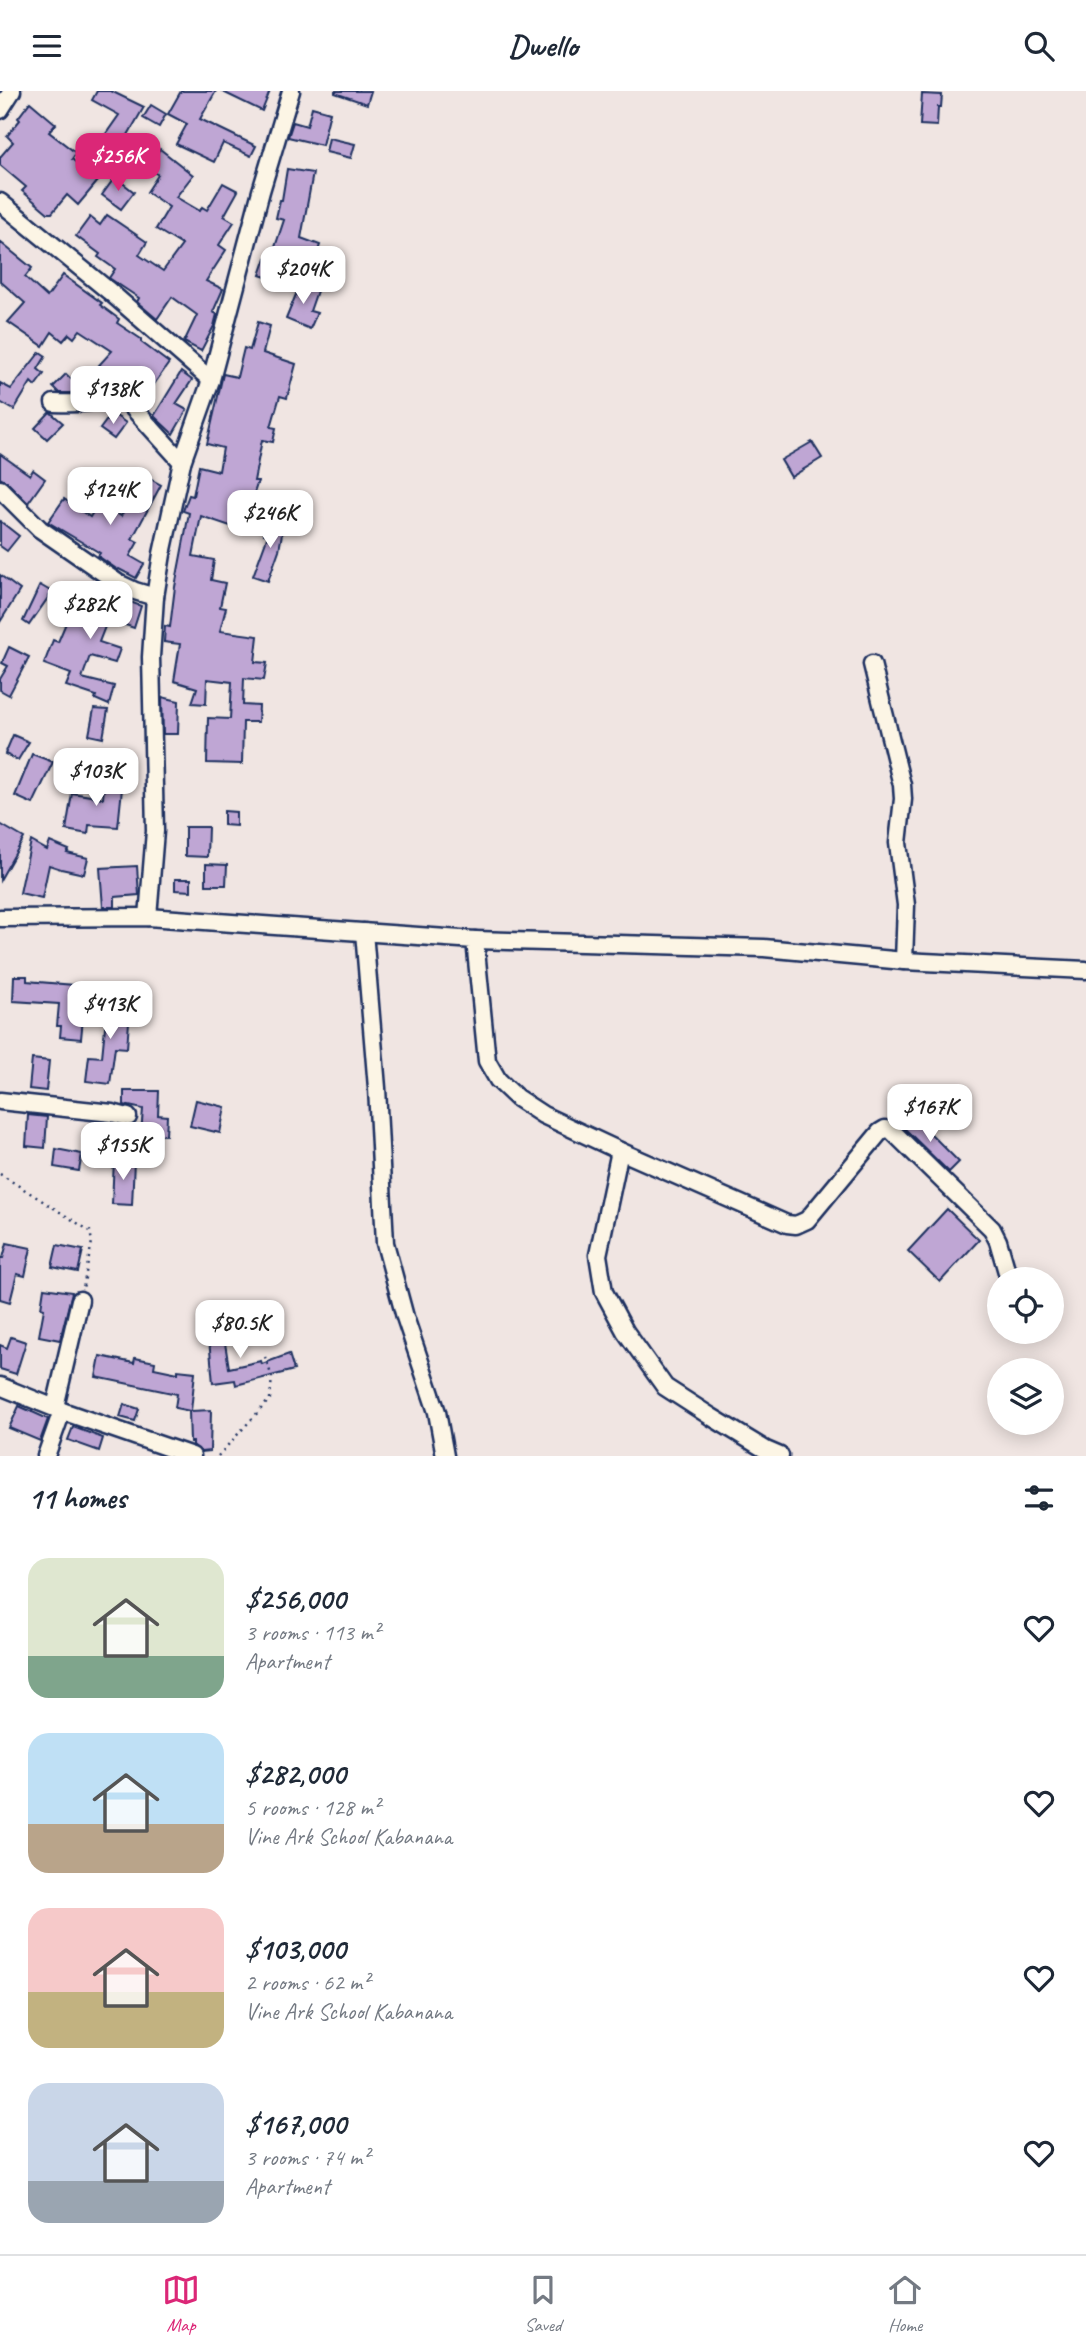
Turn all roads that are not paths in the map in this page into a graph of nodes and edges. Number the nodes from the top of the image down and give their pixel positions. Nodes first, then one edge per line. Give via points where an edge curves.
1 (12, 91) edge
2 (291, 91) edge
3 (0, 110) edge
4 (0, 202) edge
5 (211, 380) junction
6 (54, 403) dead end
7 (182, 462) junction
8 (0, 489) edge
9 (155, 597) junction
10 (872, 664) dead end
11 (148, 917) junction
12 (0, 918) edge
13 (364, 932) junction
14 (475, 940) junction
15 (904, 961) junction
16 (1086, 970) edge
17 (0, 1101) edge
18 (128, 1117) dead end
19 (620, 1151) junction
20 (1006, 1267) edge
21 (80, 1300) road end
22 (0, 1385) edge
23 (58, 1409) junction
24 (46, 1456) edge
25 (192, 1456) edge
26 (445, 1456) edge
27 (780, 1456) edge

1 - 3 street
2 - 5 street
4 - 5 street
5 - 7 street
6 - 7 street via 84,404 113,394 124,398
7 - 9 street
8 - 9 street via 40,529 118,583
9 - 11 street via 151,657 155,831
10 - 15 street via 902,785 898,843 906,905
11 - 12 street
11 - 13 street
13 - 14 street
13 - 26 street via 385,1243 437,1412
14 - 15 street via 764,948
14 - 19 street via 487,1061 498,1080 543,1115
15 - 16 street
17 - 18 street
19 - 20 street via 796,1226 807,1220 880,1132 891,1130 992,1229
19 - 27 street via 598,1255 604,1292 665,1387
21 - 23 street
22 - 23 street
23 - 24 street
23 - 25 street

